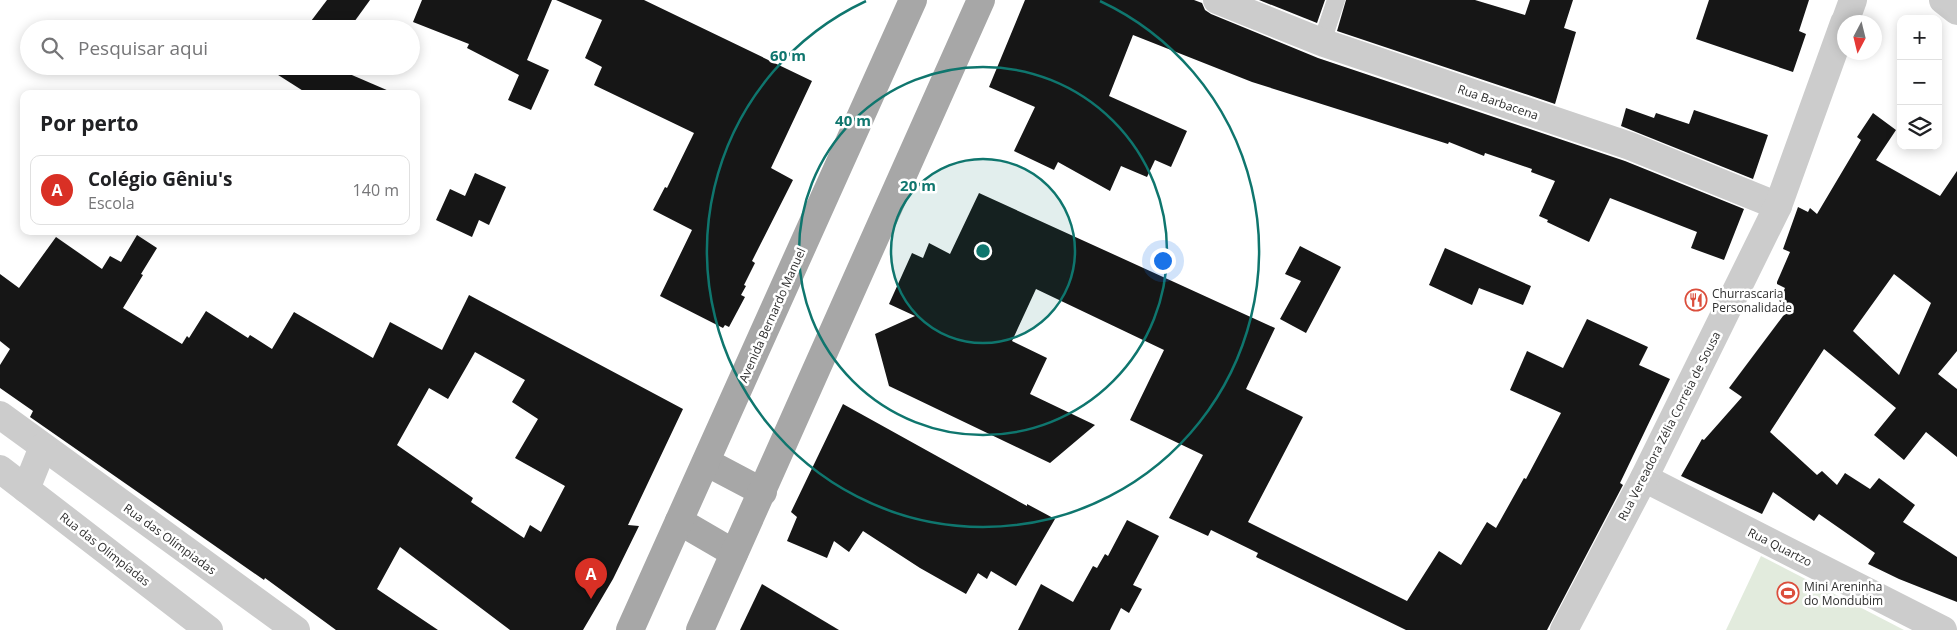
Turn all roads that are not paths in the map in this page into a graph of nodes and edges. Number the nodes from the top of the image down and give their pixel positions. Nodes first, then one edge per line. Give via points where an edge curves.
1 (913, 0) edge
2 (981, 0) edge
3 (1217, 0) edge
4 (1336, 0) edge
5 (1853, 0) edge
6 (1943, 0) edge
7 (1957, 11) edge
8 (1848, 15) edge
9 (1322, 42) junction
10 (1837, 45) edge
11 (1778, 206) junction
12 (0, 414) edge
13 (43, 447) junction
14 (706, 462) junction
15 (0, 469) edge
16 (1644, 478) junction
17 (26, 488) junction
18 (763, 492) junction
19 (679, 521) junction
20 (734, 553) junction
21 (1957, 616) edge
22 (266, 622) edge
23 (209, 630) edge
24 (296, 630) edge
25 (630, 630) edge
26 (700, 630) edge
27 (1564, 630) edge
28 (1944, 630) edge

1 - 14 main road, Avenida Bernardo Manuel
2 - 18 main road
3 - 9 street, Rua Barbacena
4 - 9 lane
5 - 8 street, Rua Vereadora Zélia Correia de Sousa
6 - 7 street
9 - 11 street, Rua Barbacena via 1630,146
10 - 11 street, Rua Vereadora Zélia Correia de Sousa
11 - 16 street, Rua Vereadora Zélia Correia de Sousa
12 - 13 street, Rua das Olímpiadas
13 - 17 street
13 - 22 street, Rua das Olímpiadas
14 - 18 main road
14 - 19 main road, Avenida Bernardo Manuel
15 - 17 street, Rua das Olimpíadas
16 - 27 street, Rua Vereadora Zélia Correia de Sousa
16 - 28 street, Rua Quartzo
17 - 23 street, Rua das Olimpíadas
18 - 20 main road
19 - 20 main road
19 - 25 main road, Avenida Bernardo Manuel
20 - 26 main road
21 - 28 street
22 - 24 street, Rua das Olímpiadas

